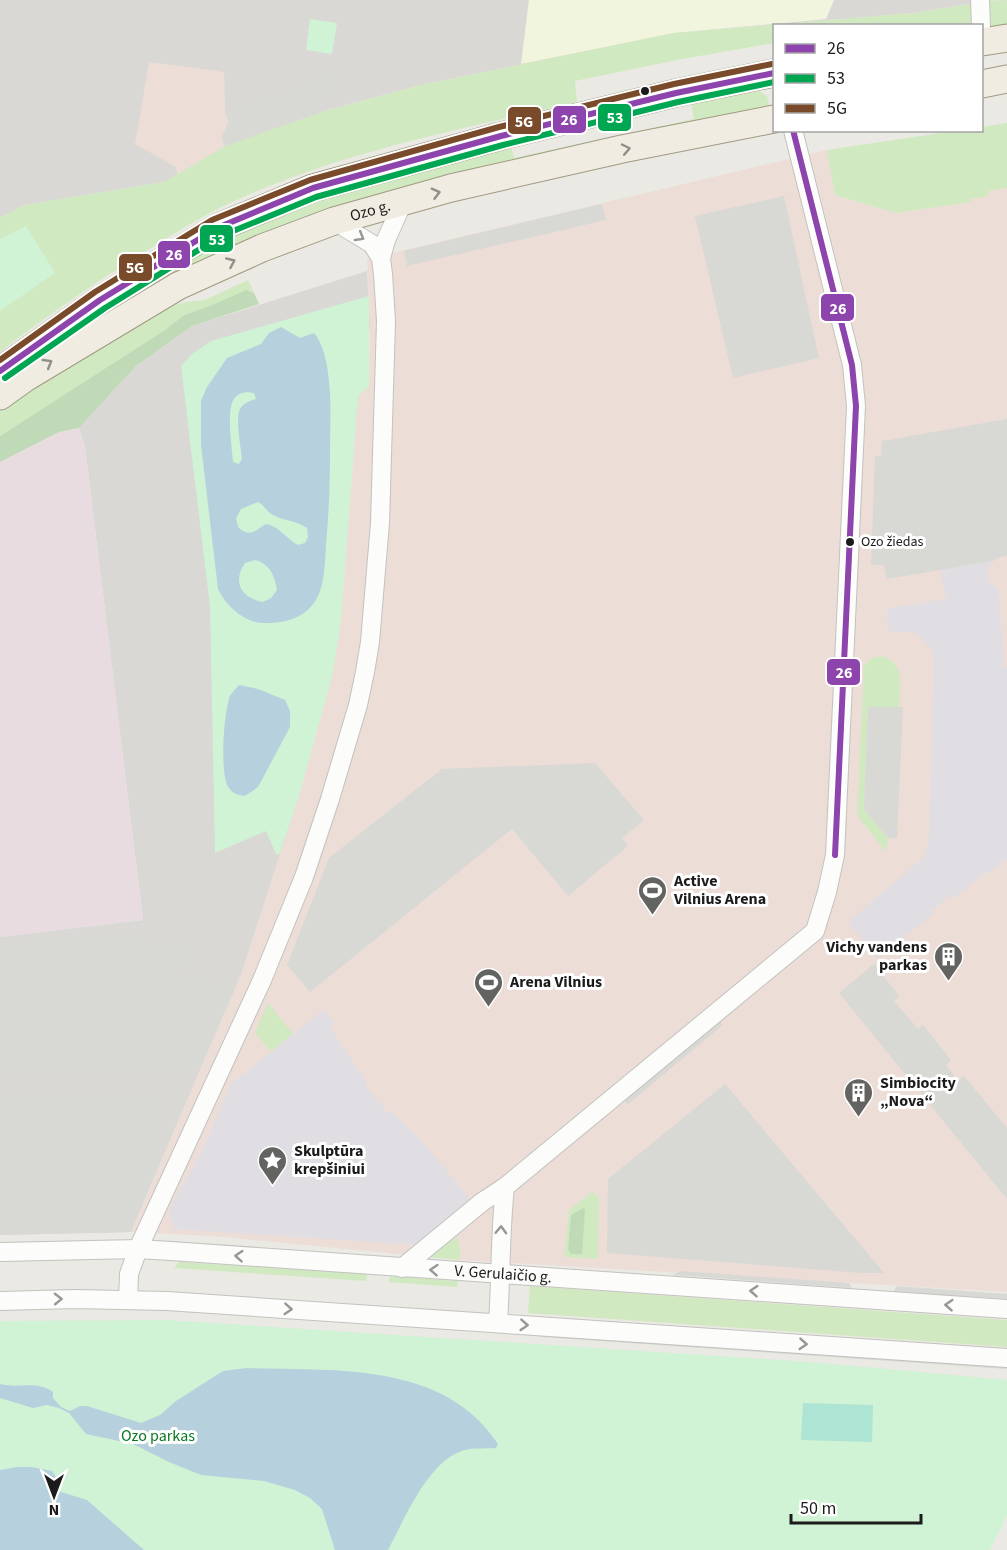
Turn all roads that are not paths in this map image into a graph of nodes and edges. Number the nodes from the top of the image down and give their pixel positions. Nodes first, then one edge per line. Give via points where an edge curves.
1 (980, 0) edge
2 (987, 35) edge
3 (773, 73) edge
4 (1007, 80) edge
5 (983, 84) edge
6 (773, 119) edge
7 (794, 132) edge
8 (403, 201) junction
9 (334, 221) junction
10 (381, 258) junction
11 (0, 371) edge
12 (0, 396) edge
13 (505, 1187) junction
14 (138, 1249) junction
15 (0, 1252) edge
16 (402, 1268) junction
17 (501, 1274) junction
18 (0, 1300) edge
19 (128, 1300) junction
20 (1007, 1309) edge
21 (498, 1323) junction
22 (1007, 1358) edge

1 - 2 street
3 - 11 main road via 501,136 313,188 217,228 100,300
4 - 5 main road
8 -> 6 main road, Ozo g. via 622,149
7 - 13 street via 852,365 856,406 835,855 827,892 815,931
8 - 9 main road, Ozo g.
8 - 10 street
9 -> 10 street via 372,244
12 -> 9 main road, Ozo g. via 178,286
10 - 14 street via 386,321 380,523 370,642 358,705 299,888 262,980
13 - 16 street
17 -> 13 street via 500,1229
14 - 15 street, V. Gerulaičio g.
16 -> 14 street, V. Gerulaičio g.
14 - 19 street via 129,1274
17 -> 16 street, V. Gerulaičio g.
20 -> 17 street, V. Gerulaičio g.
17 - 21 street
18 -> 19 street
19 -> 21 street
21 -> 22 street

